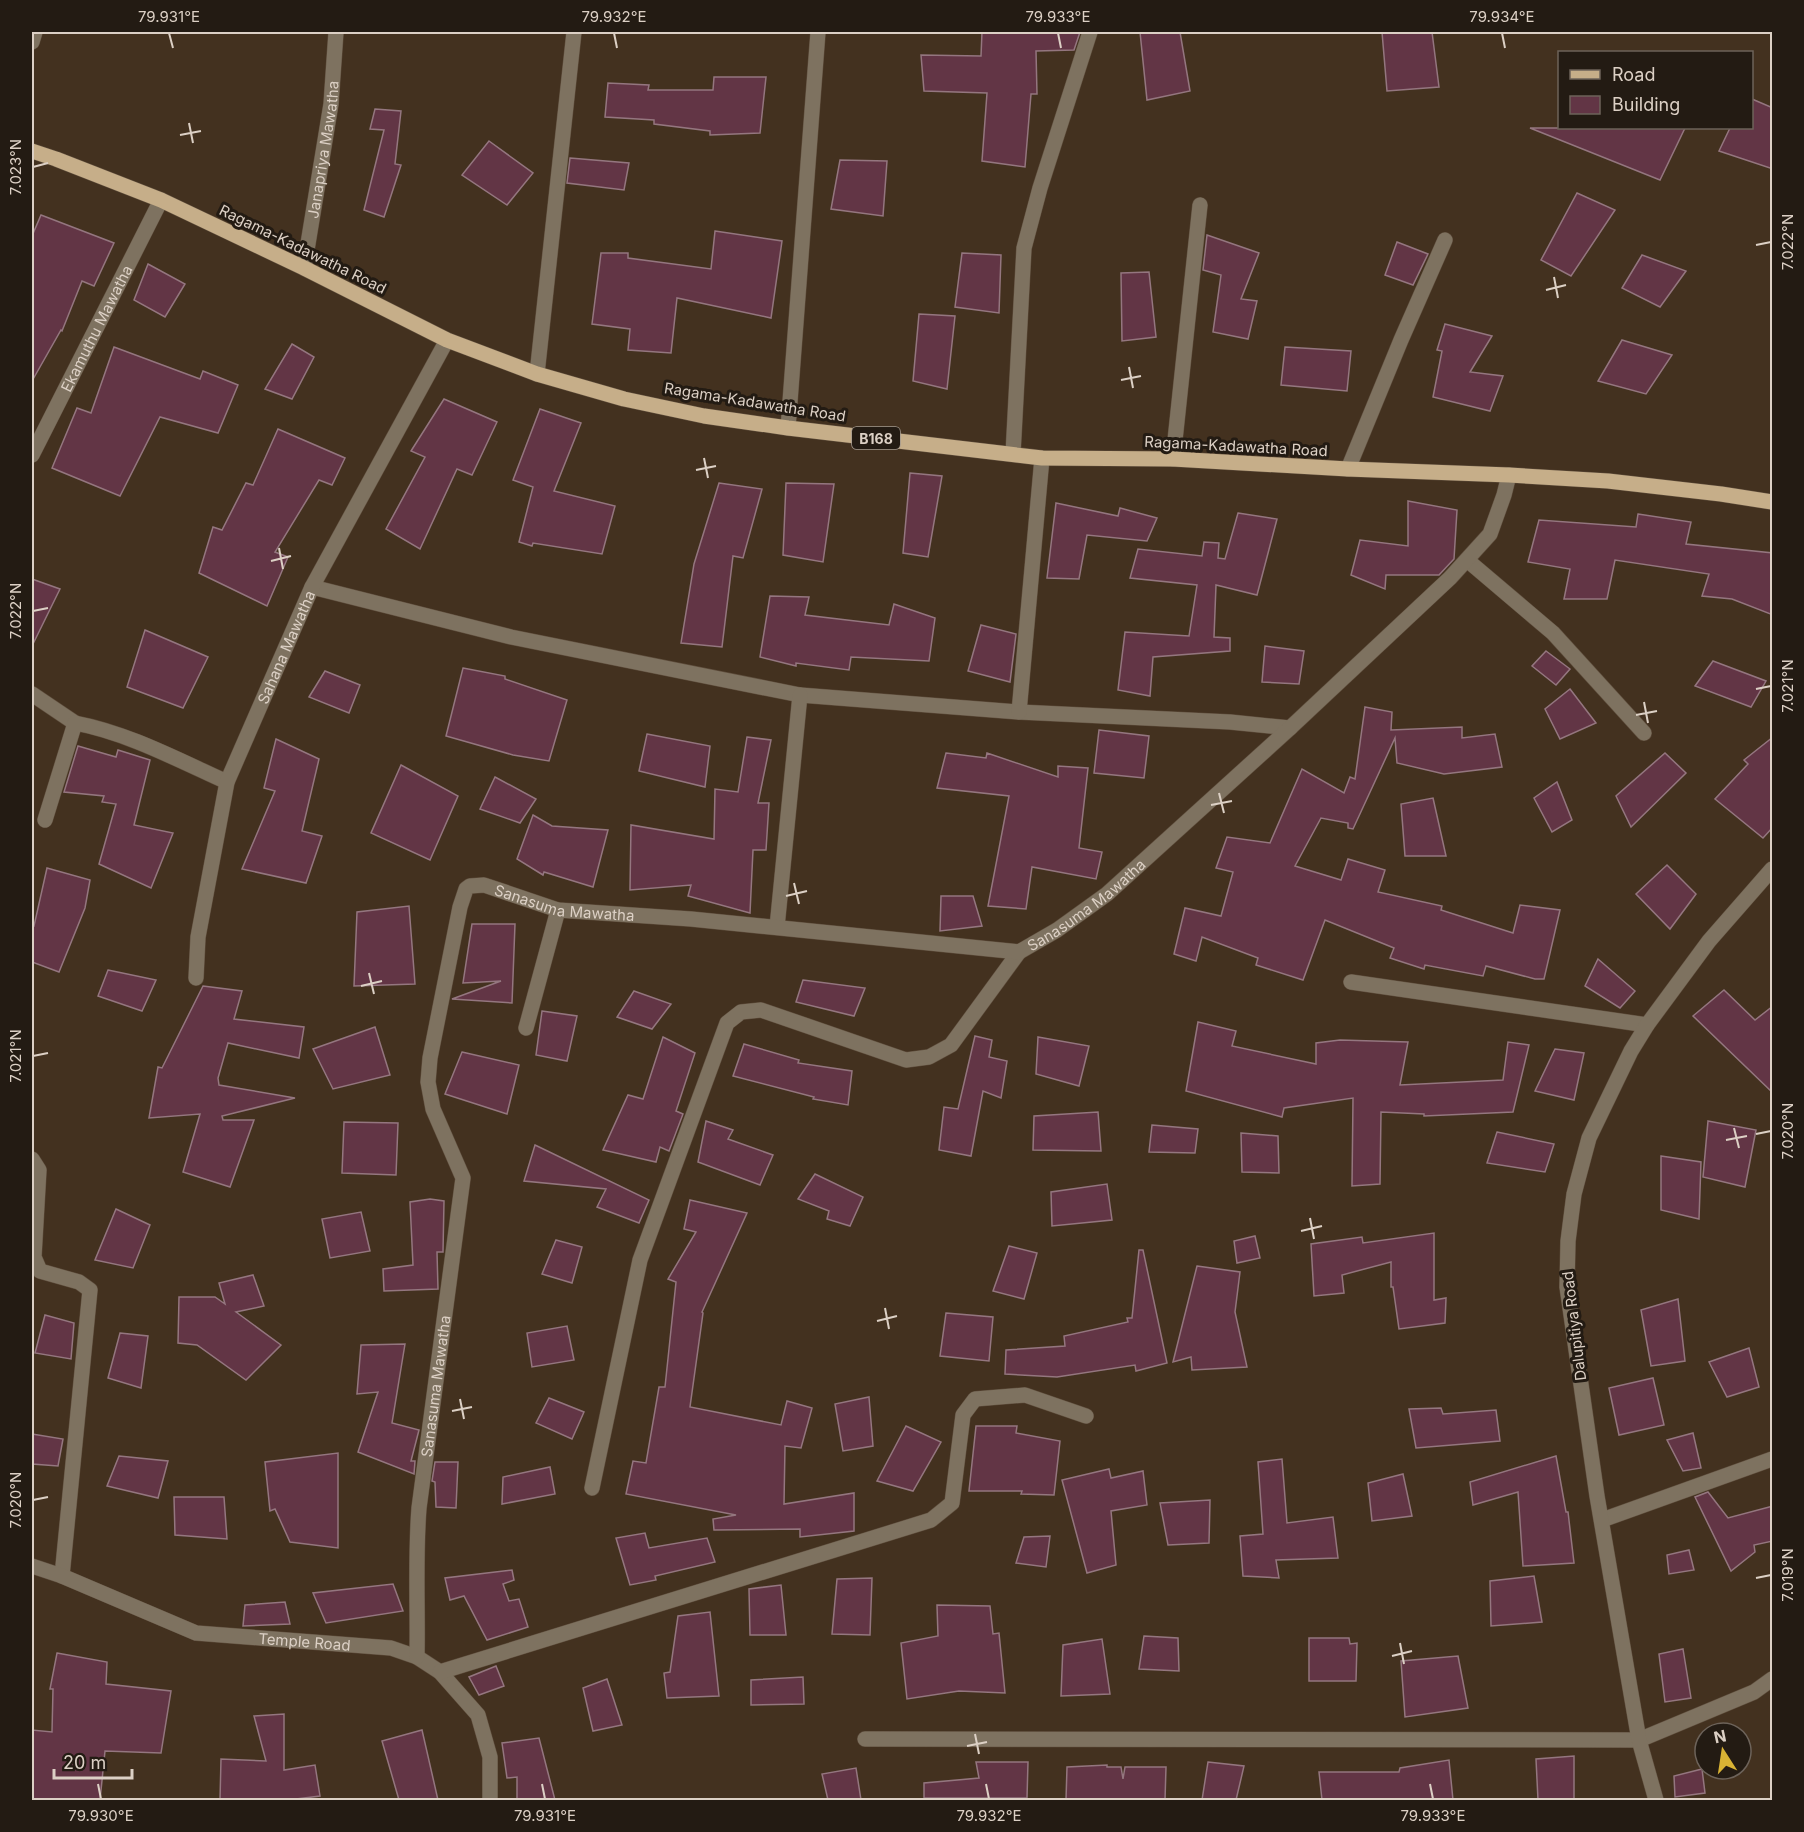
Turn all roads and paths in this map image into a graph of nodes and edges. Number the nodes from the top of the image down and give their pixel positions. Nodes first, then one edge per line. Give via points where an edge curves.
1 (35, 32) edge
2 (336, 32) edge
3 (574, 32) edge
4 (818, 32) edge
5 (1090, 32) edge
6 (32, 42) edge
7 (32, 152) edge
8 (161, 200) junction
9 (1200, 205) dead end
10 (1445, 240) dead end
11 (304, 268) junction
12 (447, 340) junction
13 (537, 374) junction
14 (788, 428) junction
15 (1012, 454) junction
16 (32, 455) edge
17 (1042, 458) junction
18 (1173, 459) junction
19 (1348, 469) junction
20 (1509, 475) junction
21 (1773, 502) edge
22 (1467, 560) junction
23 (312, 587) junction
24 (32, 694) edge
25 (800, 695) junction
26 (1019, 712) junction
27 (75, 723) junction
28 (1290, 728) junction
29 (1644, 733) dead end
30 (227, 782) junction
31 (45, 820) dead end
32 (1770, 879) edge
33 (558, 910) junction
34 (777, 927) junction
35 (1019, 952) junction
36 (196, 978) dead end
37 (1351, 982) dead end
38 (1647, 1025) junction
39 (526, 1028) dead end
40 (32, 1159) edge
41 (1086, 1416) dead end
42 (1773, 1459) edge
43 (592, 1488) dead end
44 (1602, 1520) junction
45 (32, 1566) edge
46 (62, 1576) junction
47 (417, 1657) junction
48 (440, 1672) junction
49 (1773, 1679) edge
50 (865, 1739) dead end
51 (1640, 1740) junction
52 (490, 1800) edge
53 (1656, 1800) edge

1 - 6 street
2 - 11 street, Janapriya Mawatha via 331,104
3 - 13 street
4 - 14 street
5 - 15 street via 1024,248
7 - 8 main road, Ragama-Kadawatha Road / B168
8 - 11 main road, Ragama-Kadawatha Road / B168
8 - 16 street, Ekamuthu Mawatha
9 - 18 street
10 - 19 street
11 - 12 main road, Ragama-Kadawatha Road / B168
12 - 13 main road, Ragama-Kadawatha Road / B168
12 - 23 street, Sahana Mawatha
13 - 14 main road, Ragama-Kadawatha Road / B168 via 624,399
14 - 15 main road, Ragama-Kadawatha Road / B168
15 - 17 main road, Ragama-Kadawatha Road / B168
17 - 18 main road, Ragama-Kadawatha Road / B168
17 - 26 street
18 - 19 main road, Ragama-Kadawatha Road / B168
19 - 20 main road, Ragama-Kadawatha Road / B168
20 - 21 main road, Ragama-Kadawatha Road / B168 via 1608,481
20 - 22 street, Sanasuma Mawatha via 1490,534
22 - 28 street, Sanasuma Mawatha
22 - 29 street via 1553,633
23 - 25 street via 511,638
23 - 30 street, Sahana Mawatha
24 - 27 street
25 - 26 street
25 - 34 street
26 - 28 street
27 - 30 street via 130,739
27 - 31 street
28 - 35 street, Sanasuma Mawatha via 1107,894 1058,930
30 - 36 street, Sahana Mawatha via 198,938
32 - 38 street, Dalupitiya Road via 1709,941
33 - 34 street, Sanasuma Mawatha
33 - 39 street
33 - 47 street, Sanasuma Mawatha via 484,885 466,889 430,1058 428,1082 433,1109 463,1178 419,1508
34 - 35 street, Sanasuma Mawatha
35 - 43 street via 951,1045 929,1057 906,1060 761,1010 741,1012 727,1023 640,1260
37 - 38 street
38 - 44 street, Dalupitiya Road via 1589,1138 1574,1194 1568,1241 1567,1287
40 - 46 street via 39,1170 34,1257 40,1271 79,1282 90,1290
41 - 48 street via 1025,1395 975,1399 963,1415 952,1503 932,1520
42 - 44 street
44 - 51 street, Dalupitiya Road
45 - 46 street, Temple Road
46 - 47 street, Temple Road via 196,1633 391,1648
47 - 48 street, Temple Road
48 - 52 street, Temple Road via 478,1715 490,1757
49 - 51 street via 1754,1692
50 - 51 street
51 - 53 street, Dalupitiya Road

